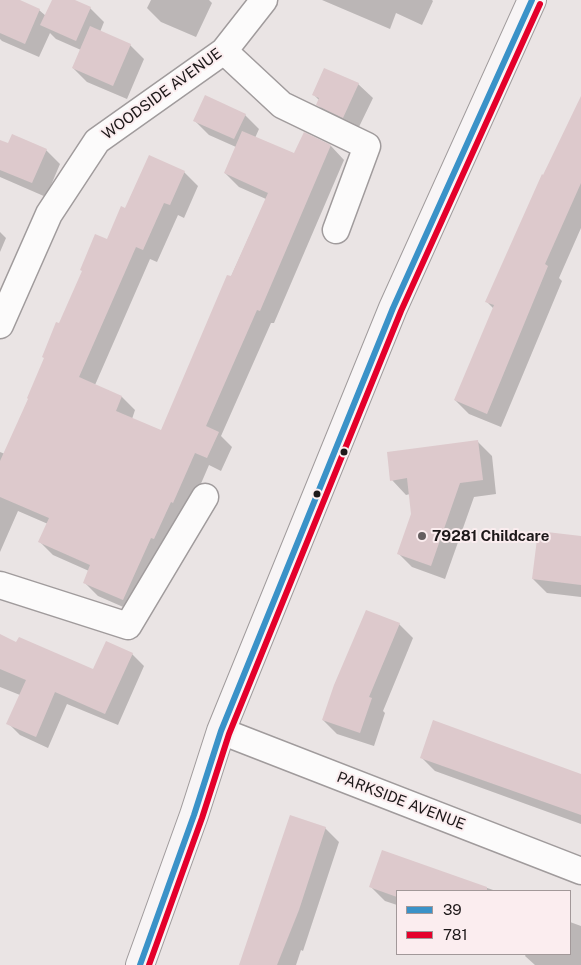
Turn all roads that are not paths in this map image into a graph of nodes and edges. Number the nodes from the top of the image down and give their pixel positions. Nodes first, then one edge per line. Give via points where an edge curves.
1 (264, 0) edge
2 (532, 0) edge
3 (224, 51) junction
4 (336, 230) dead end
5 (0, 325) edge
6 (205, 497) dead end
7 (0, 585) edge
8 (221, 731) junction
9 (581, 871) edge
10 (140, 965) edge

1 - 3 street, WOODSIDE AVENUE
2 - 8 main road via 393,308
3 - 4 street via 282,105 367,146
3 - 5 street, WOODSIDE AVENUE via 97,141 49,214
6 - 7 street via 128,626
8 - 9 street, PARKSIDE AVENUE
8 - 10 main road

